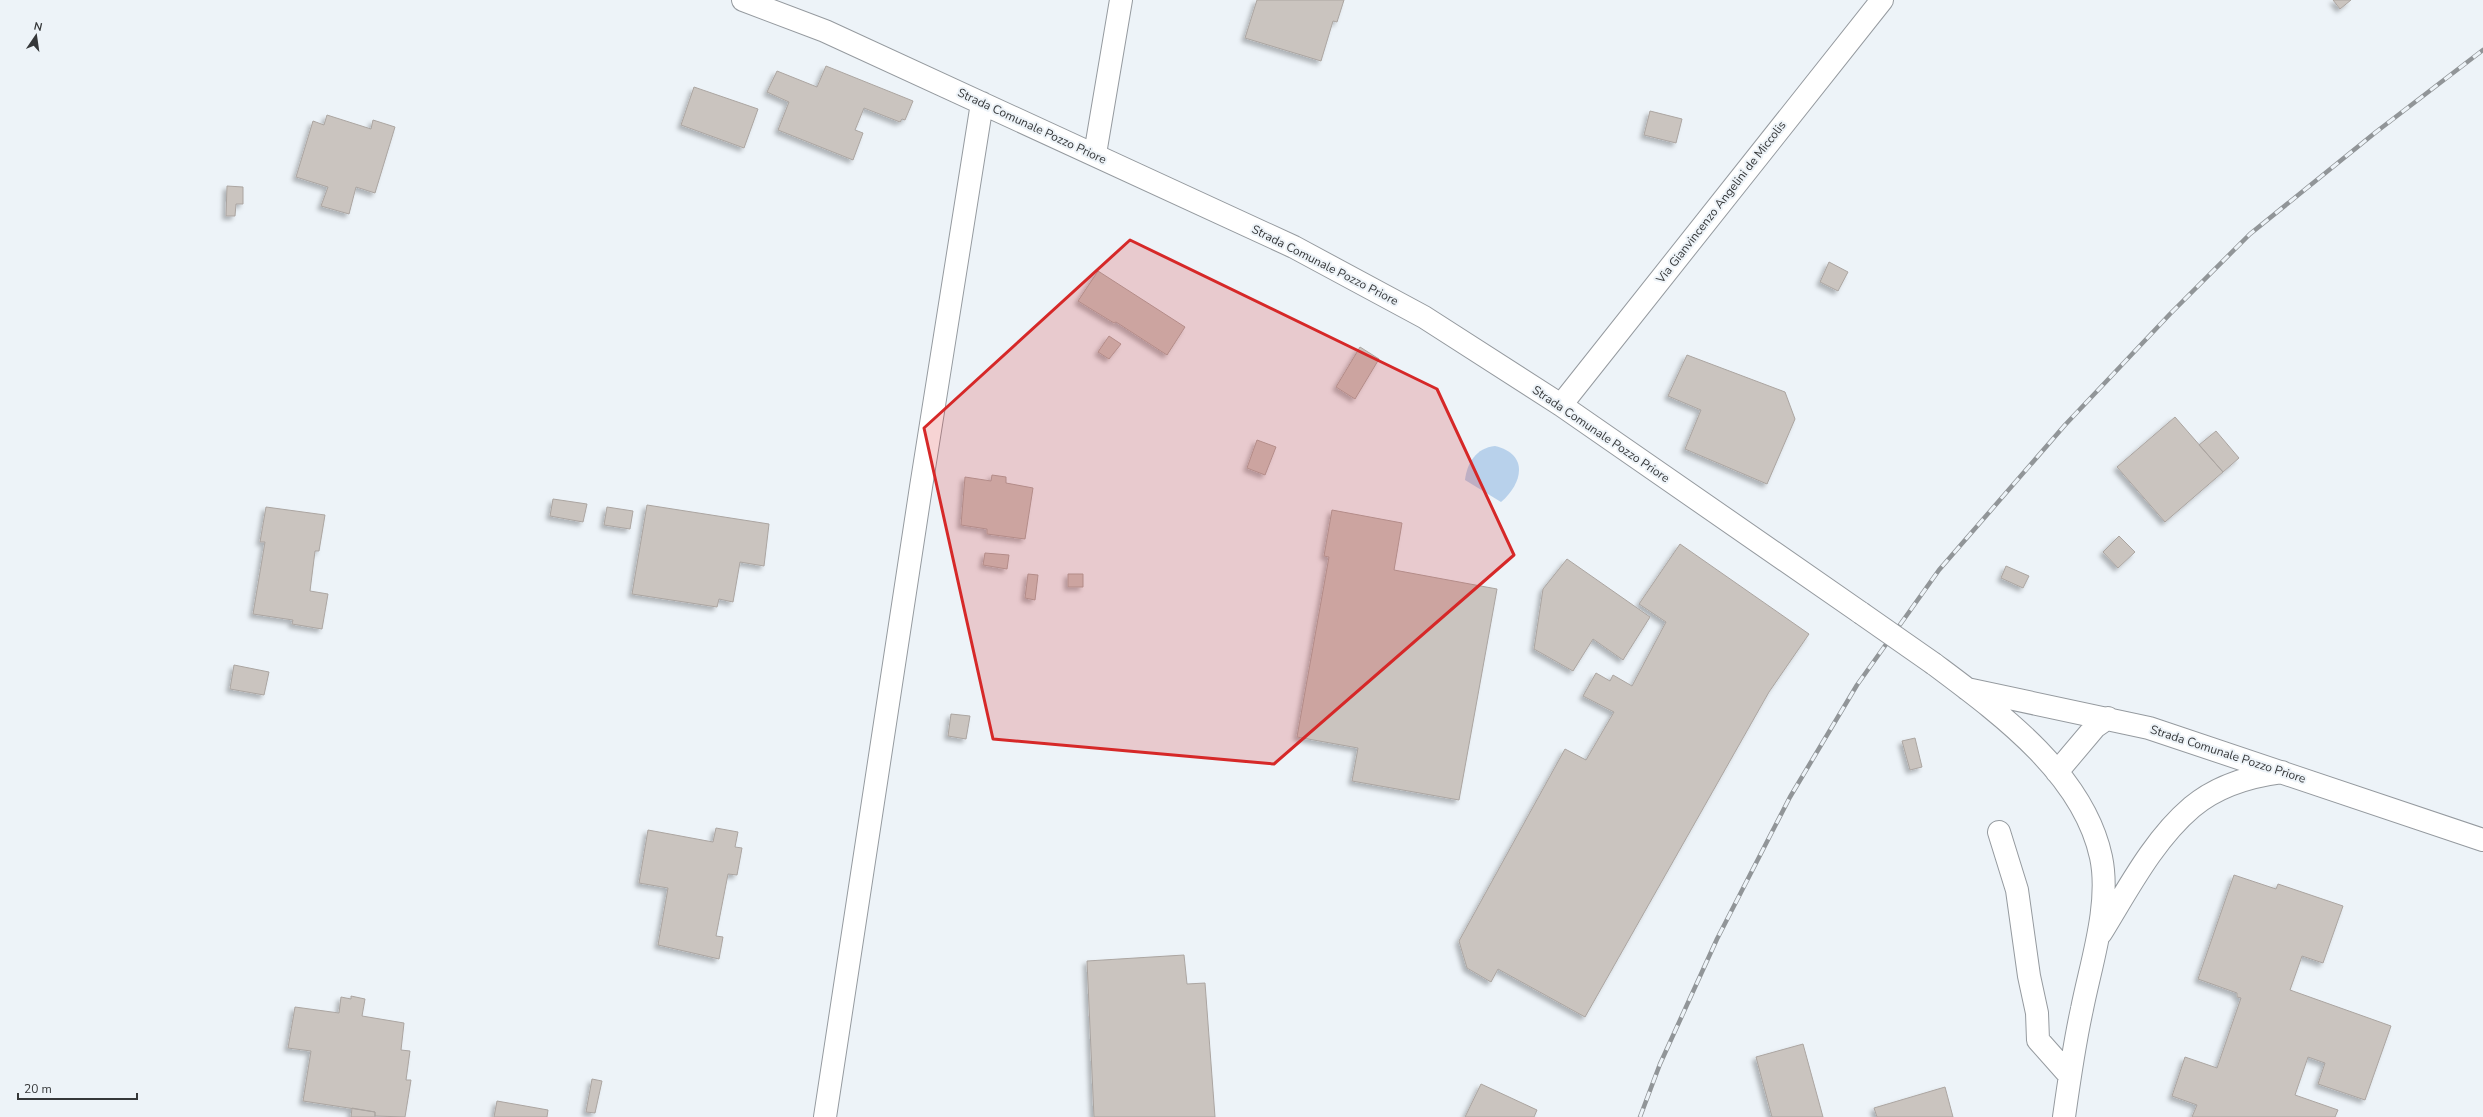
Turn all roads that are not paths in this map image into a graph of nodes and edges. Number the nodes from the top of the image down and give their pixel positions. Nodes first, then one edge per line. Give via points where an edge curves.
1 (744, 0) edge
2 (1121, 0) edge
3 (1882, 0) edge
4 (982, 103) junction
5 (1095, 154) junction
6 (1561, 405) junction
7 (1967, 689) junction
8 (2108, 718) junction
9 (2057, 772) junction
10 (2285, 772) junction
11 (1999, 832) dead end
12 (2483, 840) edge
13 (2099, 936) junction
14 (2070, 1076) junction
15 (825, 1117) edge
16 (2064, 1117) edge

1 - 4 street, Strada Comunale Pozzo Priore via 826,31
2 - 5 street
3 - 6 street, Via Gianvincenzo Angelini de Miccolis
4 - 5 street, Strada Comunale Pozzo Priore
4 - 15 street
5 - 6 street, Strada Comunale Pozzo Priore via 1301,250 1424,317
6 - 7 street, Strada Comunale Pozzo Priore, bridge
7 - 8 street, Strada Comunale Pozzo Priore
7 - 9 street, Strada Comunale Pozzo Priore via 1998,713
8 - 9 street via 2095,727
8 - 10 street, Strada Comunale Pozzo Priore via 2156,730
9 - 13 street, Strada Comunale Pozzo Priore via 2079,803 2101,857
10 - 12 street, Strada Comunale Pozzo Priore
10 - 13 street via 2257,776 2222,789 2192,807 2147,860
11 - 14 street via 2017,890 2037,1013 2038,1040
13 - 14 street via 2081,1012
14 - 16 street

